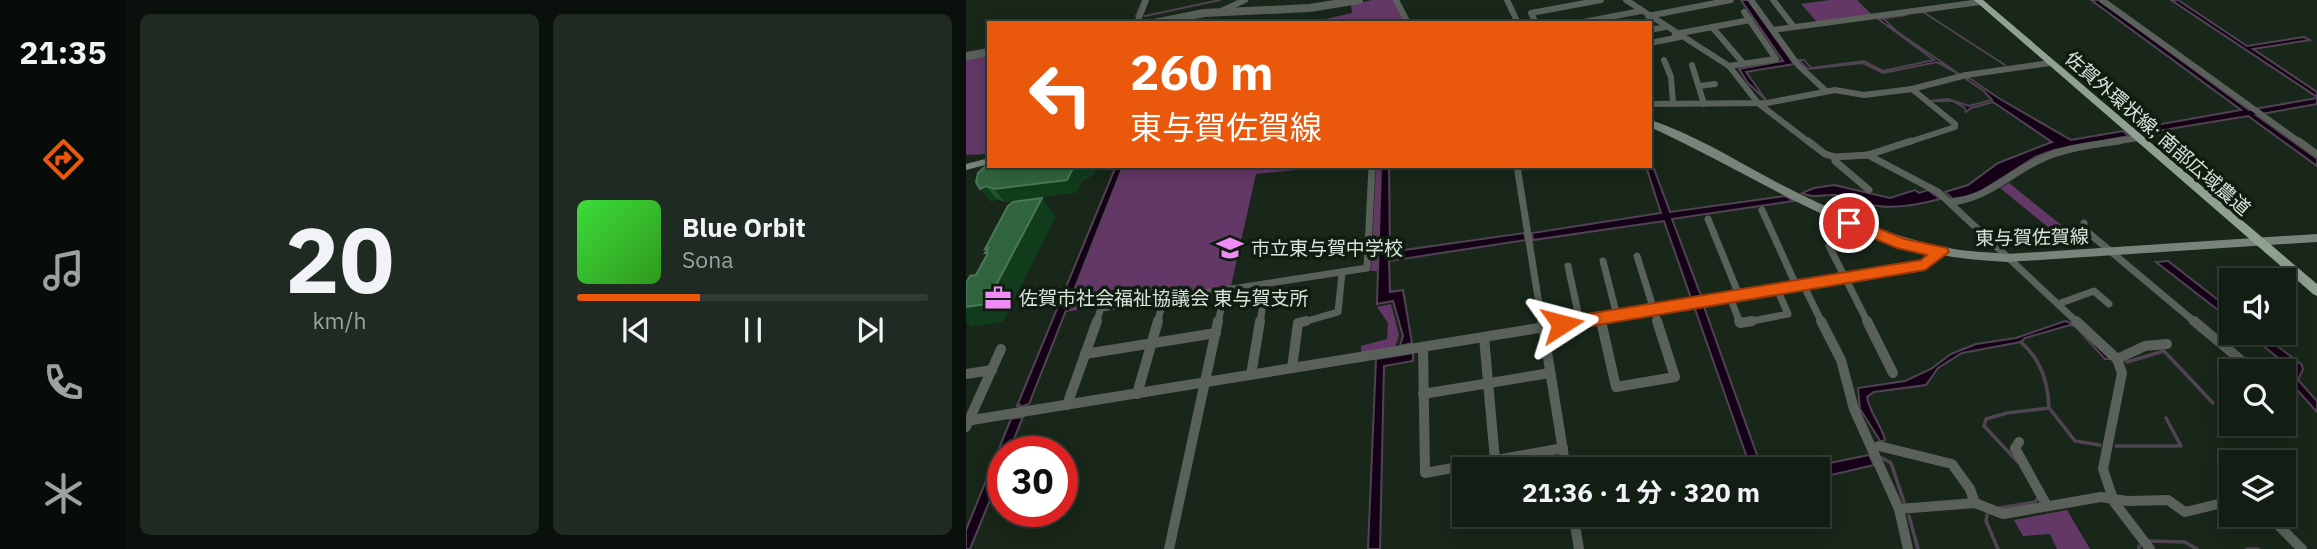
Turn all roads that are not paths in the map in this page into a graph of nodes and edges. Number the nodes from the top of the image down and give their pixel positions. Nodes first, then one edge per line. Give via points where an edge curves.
1 (1146, 0) edge
2 (1245, 0) edge
3 (1359, 0) edge
4 (1396, 0) edge
5 (1507, 0) edge
6 (1601, 0) edge
7 (1626, 0) edge
8 (1731, 0) edge
9 (1751, 0) edge
10 (1773, 0) edge
11 (2102, 0) edge
12 (1979, 1) edge
13 (1333, 2) edge
14 (1641, 11) junction
15 (1219, 12) junction
16 (1744, 12) dead end
17 (1648, 16) junction
18 (1749, 20) junction
19 (1139, 21) edge
20 (1166, 21) edge
21 (1219, 21) edge
22 (1407, 21) edge
23 (1517, 21) edge
24 (1535, 21) edge
25 (1588, 21) edge
26 (1665, 27) junction
27 (1712, 27) junction
28 (1794, 27) junction
29 (1652, 30) edge
30 (1773, 30) junction
31 (1678, 36) junction
32 (1652, 42) edge
33 (987, 52) edge
34 (966, 56) edge
35 (1664, 61) dead end
36 (2050, 62) junction
37 (1743, 63) junction
38 (1692, 65) dead end
39 (1729, 65) junction
40 (1715, 84) dead end
41 (1699, 86) junction
42 (1912, 89) junction
43 (1826, 91) junction
44 (1673, 103) junction
45 (1758, 103) junction
46 (1652, 104) edge
47 (1704, 104) junction
48 (1652, 124) edge
49 (2138, 138) junction
50 (2317, 154) edge
51 (1868, 155) junction
52 (1835, 157) junction
53 (987, 162) edge
54 (966, 167) edge
55 (1372, 168) edge
56 (1517, 168) edge
57 (1869, 190) dead end
58 (1950, 202) junction
59 (1762, 210) dead end
60 (1708, 219) dead end
61 (2084, 223) dead end
62 (2317, 238) edge
63 (2258, 243) junction
64 (1829, 246) dead end
65 (1941, 252) junction
66 (2111, 252) junction
67 (1637, 256) dead end
68 (2007, 258) junction
69 (1603, 261) dead end
70 (1568, 265) dead end
71 (1342, 273) junction
72 (1845, 277) junction
73 (1266, 284) junction
74 (1799, 285) junction
75 (1777, 289) junction
76 (1225, 290) junction
77 (2317, 291) edge
78 (1735, 296) junction
79 (1164, 299) junction
80 (2058, 304) junction
81 (2109, 304) dead end
82 (1654, 309) junction
83 (1617, 316) junction
84 (1600, 318) junction
85 (1580, 321) junction
86 (1543, 328) junction
87 (1216, 333) junction
88 (1484, 337) junction
89 (1151, 343) junction
90 (2167, 344) dead end
91 (1423, 347) junction
92 (1001, 349) dead end
93 (1085, 354) junction
94 (2117, 359) junction
95 (2240, 359) edge
96 (1292, 368) junction
97 (992, 370) junction
98 (1550, 373) junction
99 (1892, 373) dead end
100 (966, 374) edge
101 (1251, 375) junction
102 (1205, 383) junction
103 (1488, 384) junction
104 (1137, 394) junction
105 (1423, 394) junction
106 (1067, 405) junction
107 (967, 423) edge
108 (2019, 442) dead end
109 (1563, 448) junction
110 (1872, 449) junction
111 (1495, 457) edge
112 (1512, 457) edge
113 (1564, 457) edge
114 (1452, 468) edge
115 (2113, 500) junction
116 (1975, 503) junction
117 (2219, 504) edge
118 (2047, 506) junction
119 (1899, 509) junction
120 (1575, 527) edge
121 (2280, 527) edge
122 (1169, 549) edge
123 (1579, 549) edge
124 (1908, 549) edge
125 (2150, 549) edge
126 (2302, 549) edge

1 - 19 street
2 - 15 street
3 - 13 street
4 - 22 street
5 - 23 street
6 - 24 street via 1531,13
7 - 14 street
8 - 17 street
9 - 30 street
10 - 28 street
11 - 50 street
12 - 28 street
12 - 36 main road, 佐賀外環状線; 南部広域農道
13 - 15 street via 1290,10
14 - 17 street
14 - 25 street
15 - 20 street
15 - 21 street
16 - 18 street
17 - 26 street
18 - 27 street
18 - 37 street via 1776,59
26 - 29 street
26 - 31 street
27 - 31 street
27 - 37 street
28 - 30 street
30 - 43 street via 1798,65
31 - 32 street
31 - 39 street
33 - 34 street
35 - 44 street
36 - 42 street
36 - 49 main road, 佐賀外環状線; 南部広域農道
37 - 39 street
38 - 41 street
39 - 45 street
40 - 41 street
41 - 47 street
42 - 43 street via 1864,95
42 - 51 street via 1955,127
43 - 45 street
44 - 46 street
44 - 47 street
45 - 47 street
45 - 52 street via 1820,151
48 - 65 main road, 東与賀佐賀線 via 1862,229
49 - 58 street via 2038,159 1978,197
49 - 63 main road, 佐賀外環状線; 南部広域農道
51 - 52 street
51 - 58 street
52 - 57 street
53 - 54 main road
55 - 71 street via 1369,265
56 - 86 street
58 - 68 street
59 - 74 street
60 - 78 street
61 - 66 street via 2084,229
62 - 63 main road, 東与賀佐賀線
63 - 66 main road, 東与賀佐賀線
63 - 77 main road, 佐賀外環状線; 南部広域農道
64 - 72 street
65 - 68 main road, 東与賀佐賀線
65 - 72 street via 1925,265
66 - 68 main road, 東与賀佐賀線
66 - 95 street
67 - 82 street
68 - 80 street
69 - 83 street
70 - 85 street
71 - 73 street
71 - 96 street via 1338,312 1298,323
72 - 74 street
72 - 99 street
73 - 76 street
73 - 101 street
74 - 75 street
74 - 110 street via 1840,360
75 - 78 street
75 - 78 street via 1788,314 1740,323
76 - 79 street
76 - 87 street
78 - 82 street
79 - 89 street
79 - 93 street via 1101,308
80 - 81 street via 2094,291
80 - 94 street
82 - 83 street
82 - 84 street via 1675,377 1616,387
83 - 84 street
84 - 85 street
85 - 86 street
86 - 88 street
86 - 98 street
87 - 89 street
87 - 102 street
88 - 91 street
88 - 103 street
89 - 93 street
89 - 104 street
90 - 94 street via 2145,346
91 - 96 street
91 - 105 street
92 - 97 street
93 - 106 street
94 - 115 street via 2122,373 2103,469
96 - 101 street
97 - 100 street
97 - 107 street
98 - 103 street
98 - 109 street
101 - 102 street
102 - 104 street
102 - 122 street
103 - 105 street
103 - 111 street
104 - 106 street
105 - 114 street via 1425,473
106 - 107 street
108 - 118 street via 2015,448 2040,486
109 - 112 street
109 - 113 street
110 - 116 street via 1880,446 1952,464
110 - 119 street
115 - 117 street via 2168,500 2185,512
115 - 118 street via 2101,497
115 - 125 street
116 - 118 street via 2003,514
116 - 119 street
119 - 124 street
120 - 123 street
121 - 126 street

